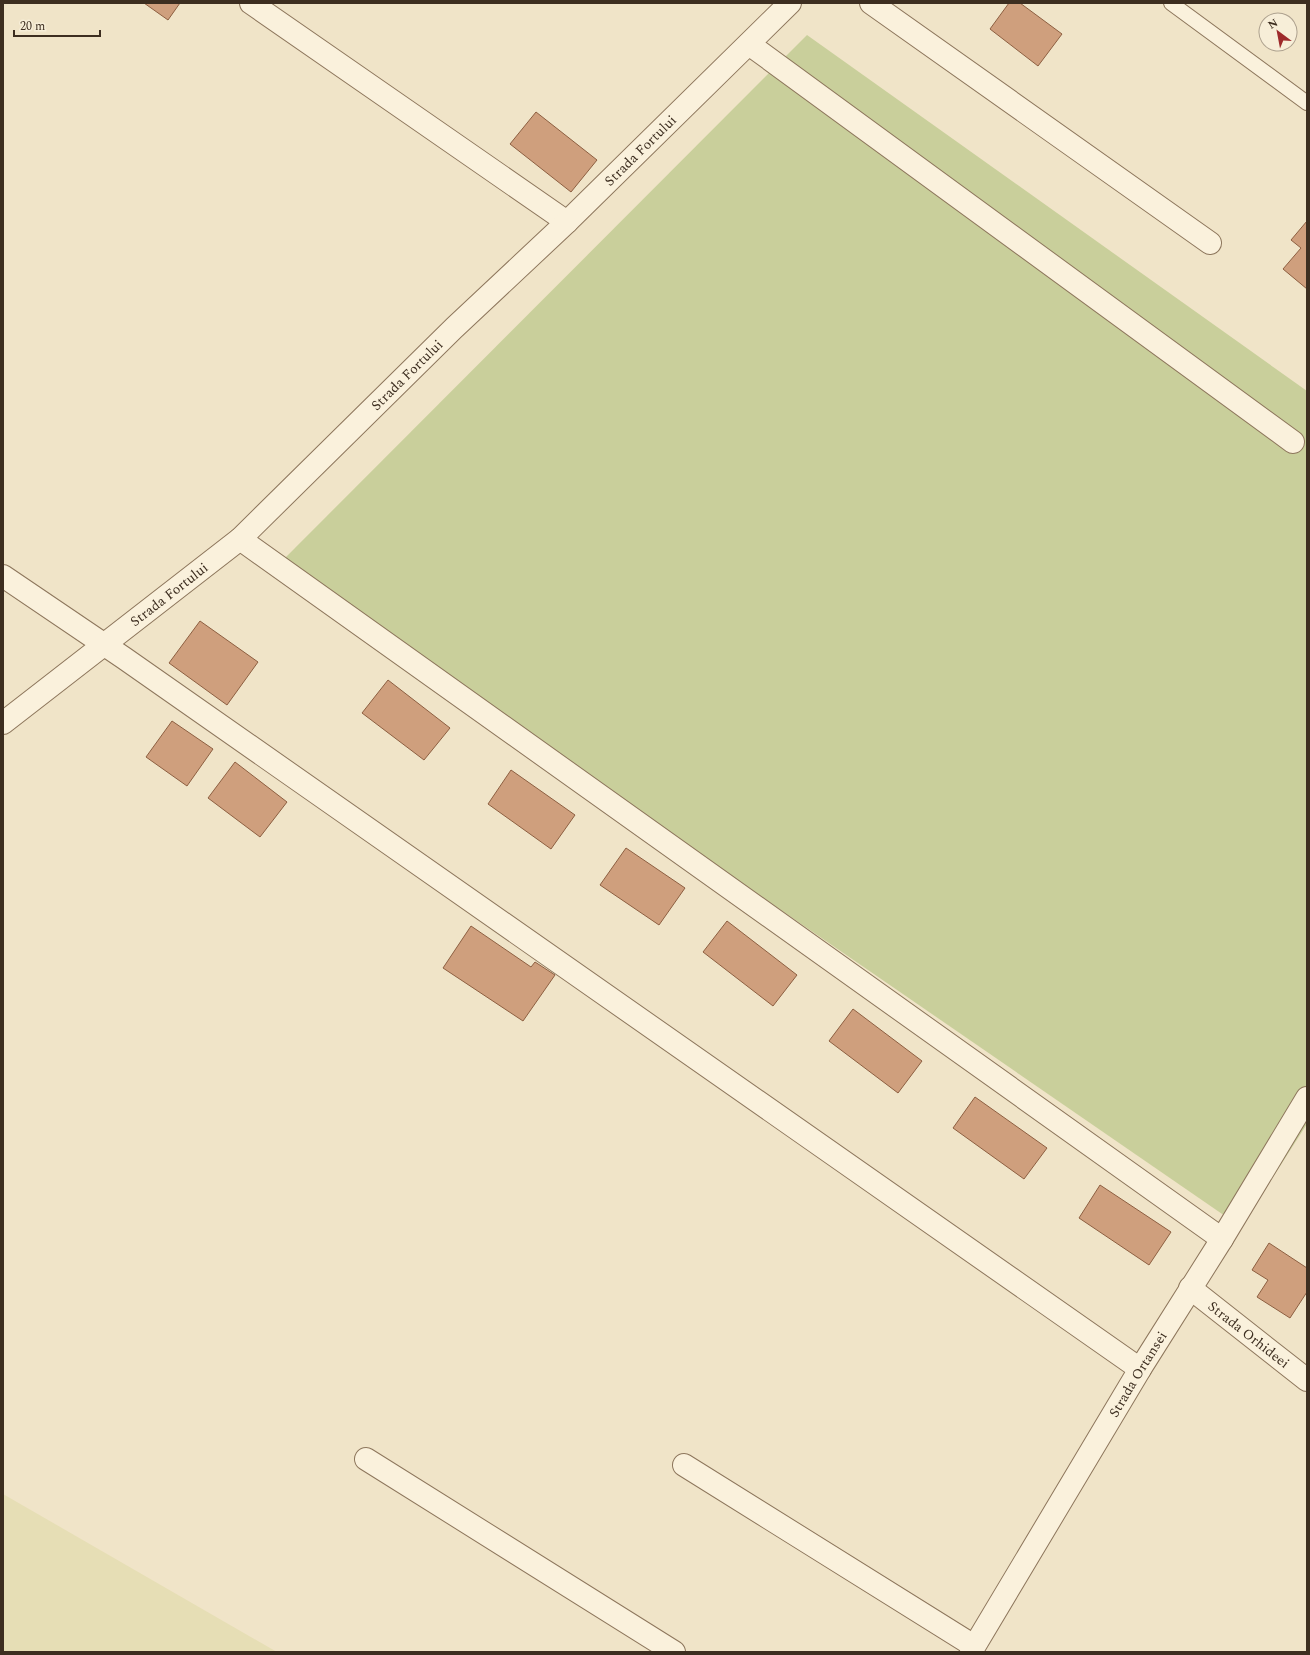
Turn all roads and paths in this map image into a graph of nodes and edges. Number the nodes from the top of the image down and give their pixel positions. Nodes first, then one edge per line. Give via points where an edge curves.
1 (251, 3) edge
2 (790, 3) edge
3 (871, 3) edge
4 (1171, 3) edge
5 (748, 44) junction
6 (1307, 102) edge
7 (567, 222) junction
8 (1210, 243) dead end
9 (1293, 442) dead end
10 (240, 539) junction
11 (3, 576) edge
12 (104, 646) junction
13 (3, 723) edge
14 (1307, 1098) edge
15 (1222, 1239) junction
16 (1190, 1288) junction
17 (1140, 1369) junction
18 (1307, 1380) edge
19 (366, 1459) dead end
20 (684, 1465) dead end
21 (973, 1649) edge
22 (674, 1652) edge

1 - 7 street
2 - 5 street, Strada Fortului
3 - 8 street
4 - 6 lane
5 - 7 street, Strada Fortului
5 - 9 street
7 - 10 street, Strada Fortului via 454,328
10 - 12 street, Strada Fortului
10 - 15 street
11 - 12 street
12 - 13 street, Strada Fortului
12 - 17 street
14 - 15 street, Strada Ortansei
15 - 16 street, Strada Ortansei
16 - 17 street, Strada Ortansei
16 - 18 street, Strada Orhideei
17 - 21 street, Strada Ortansei
19 - 22 street
20 - 21 street

